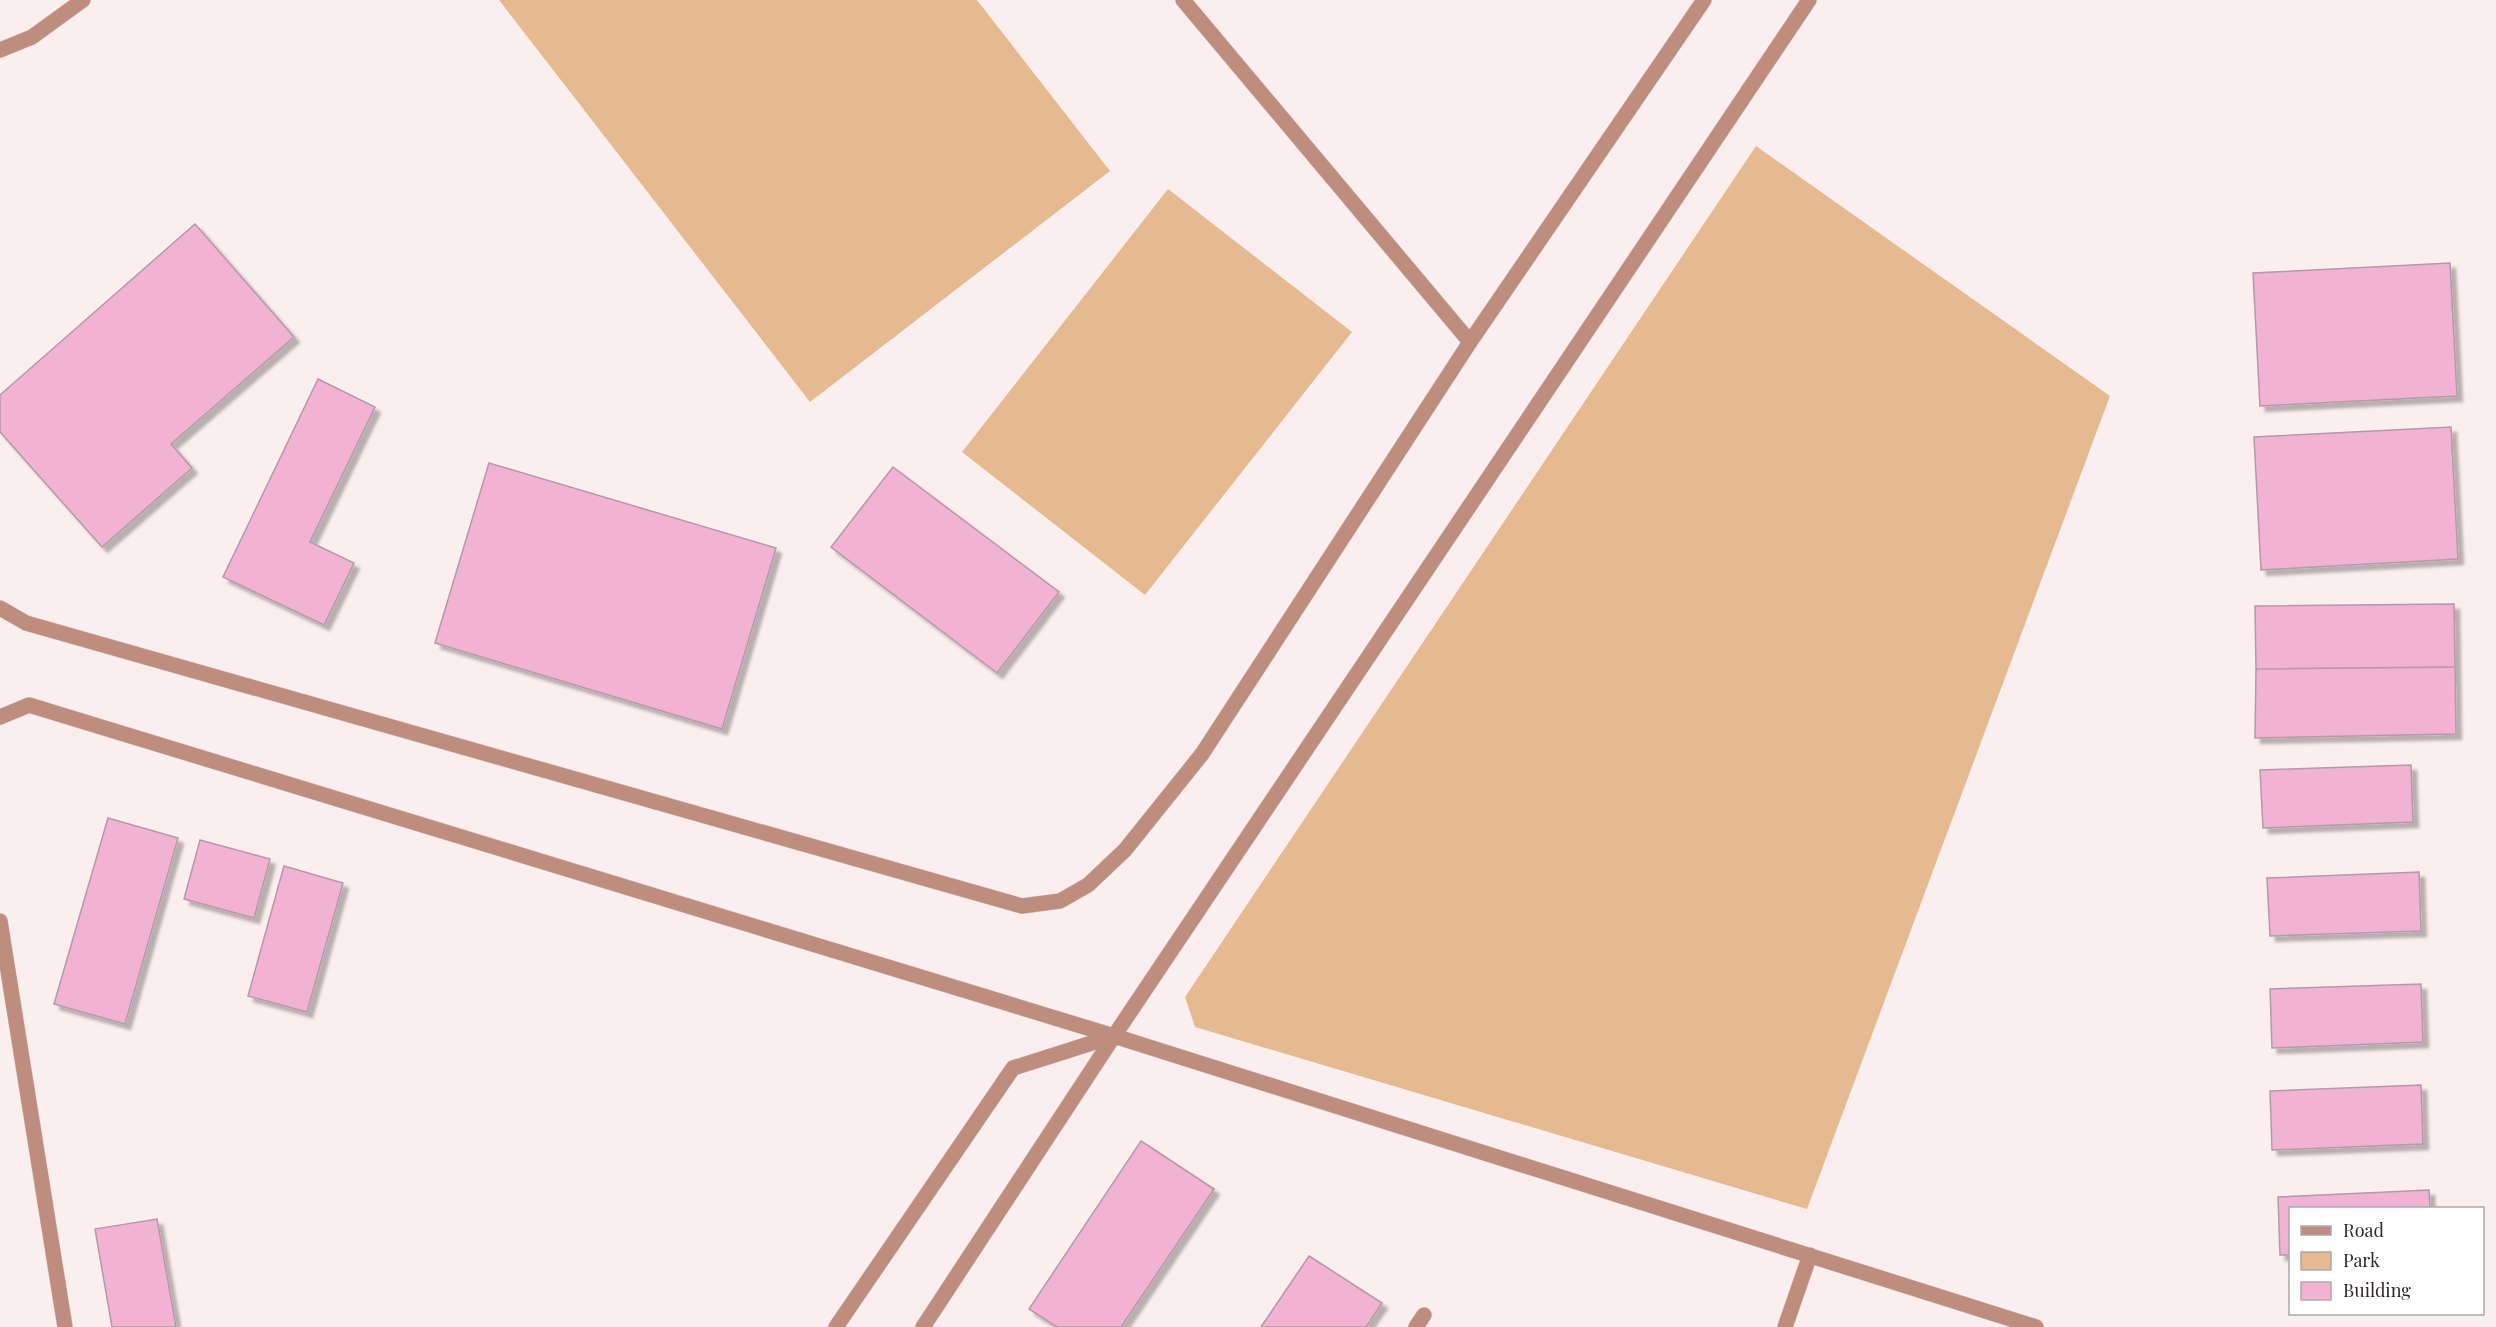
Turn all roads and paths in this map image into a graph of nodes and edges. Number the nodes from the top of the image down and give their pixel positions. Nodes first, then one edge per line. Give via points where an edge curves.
1 (83, 0) edge
2 (1183, 0) edge
3 (1704, 0) edge
4 (1809, 0) edge
5 (0, 50) edge
6 (1470, 342) junction
7 (0, 608) edge
8 (0, 717) edge
9 (0, 921) edge
10 (1114, 1036) junction
11 (1810, 1255) junction
12 (65, 1327) edge
13 (836, 1327) edge
14 (923, 1327) edge
15 (1785, 1327) edge
16 (2036, 1327) edge

1 - 5 lane via 32,37
2 - 6 lane
3 - 6 lane
4 - 10 lane
6 - 7 lane via 1202,753 1125,850 1088,885 1060,901 1022,906 26,622
8 - 10 lane via 29,705
9 - 12 lane
10 - 11 lane
10 - 13 lane via 1013,1068
10 - 14 lane
11 - 15 lane
11 - 16 lane

